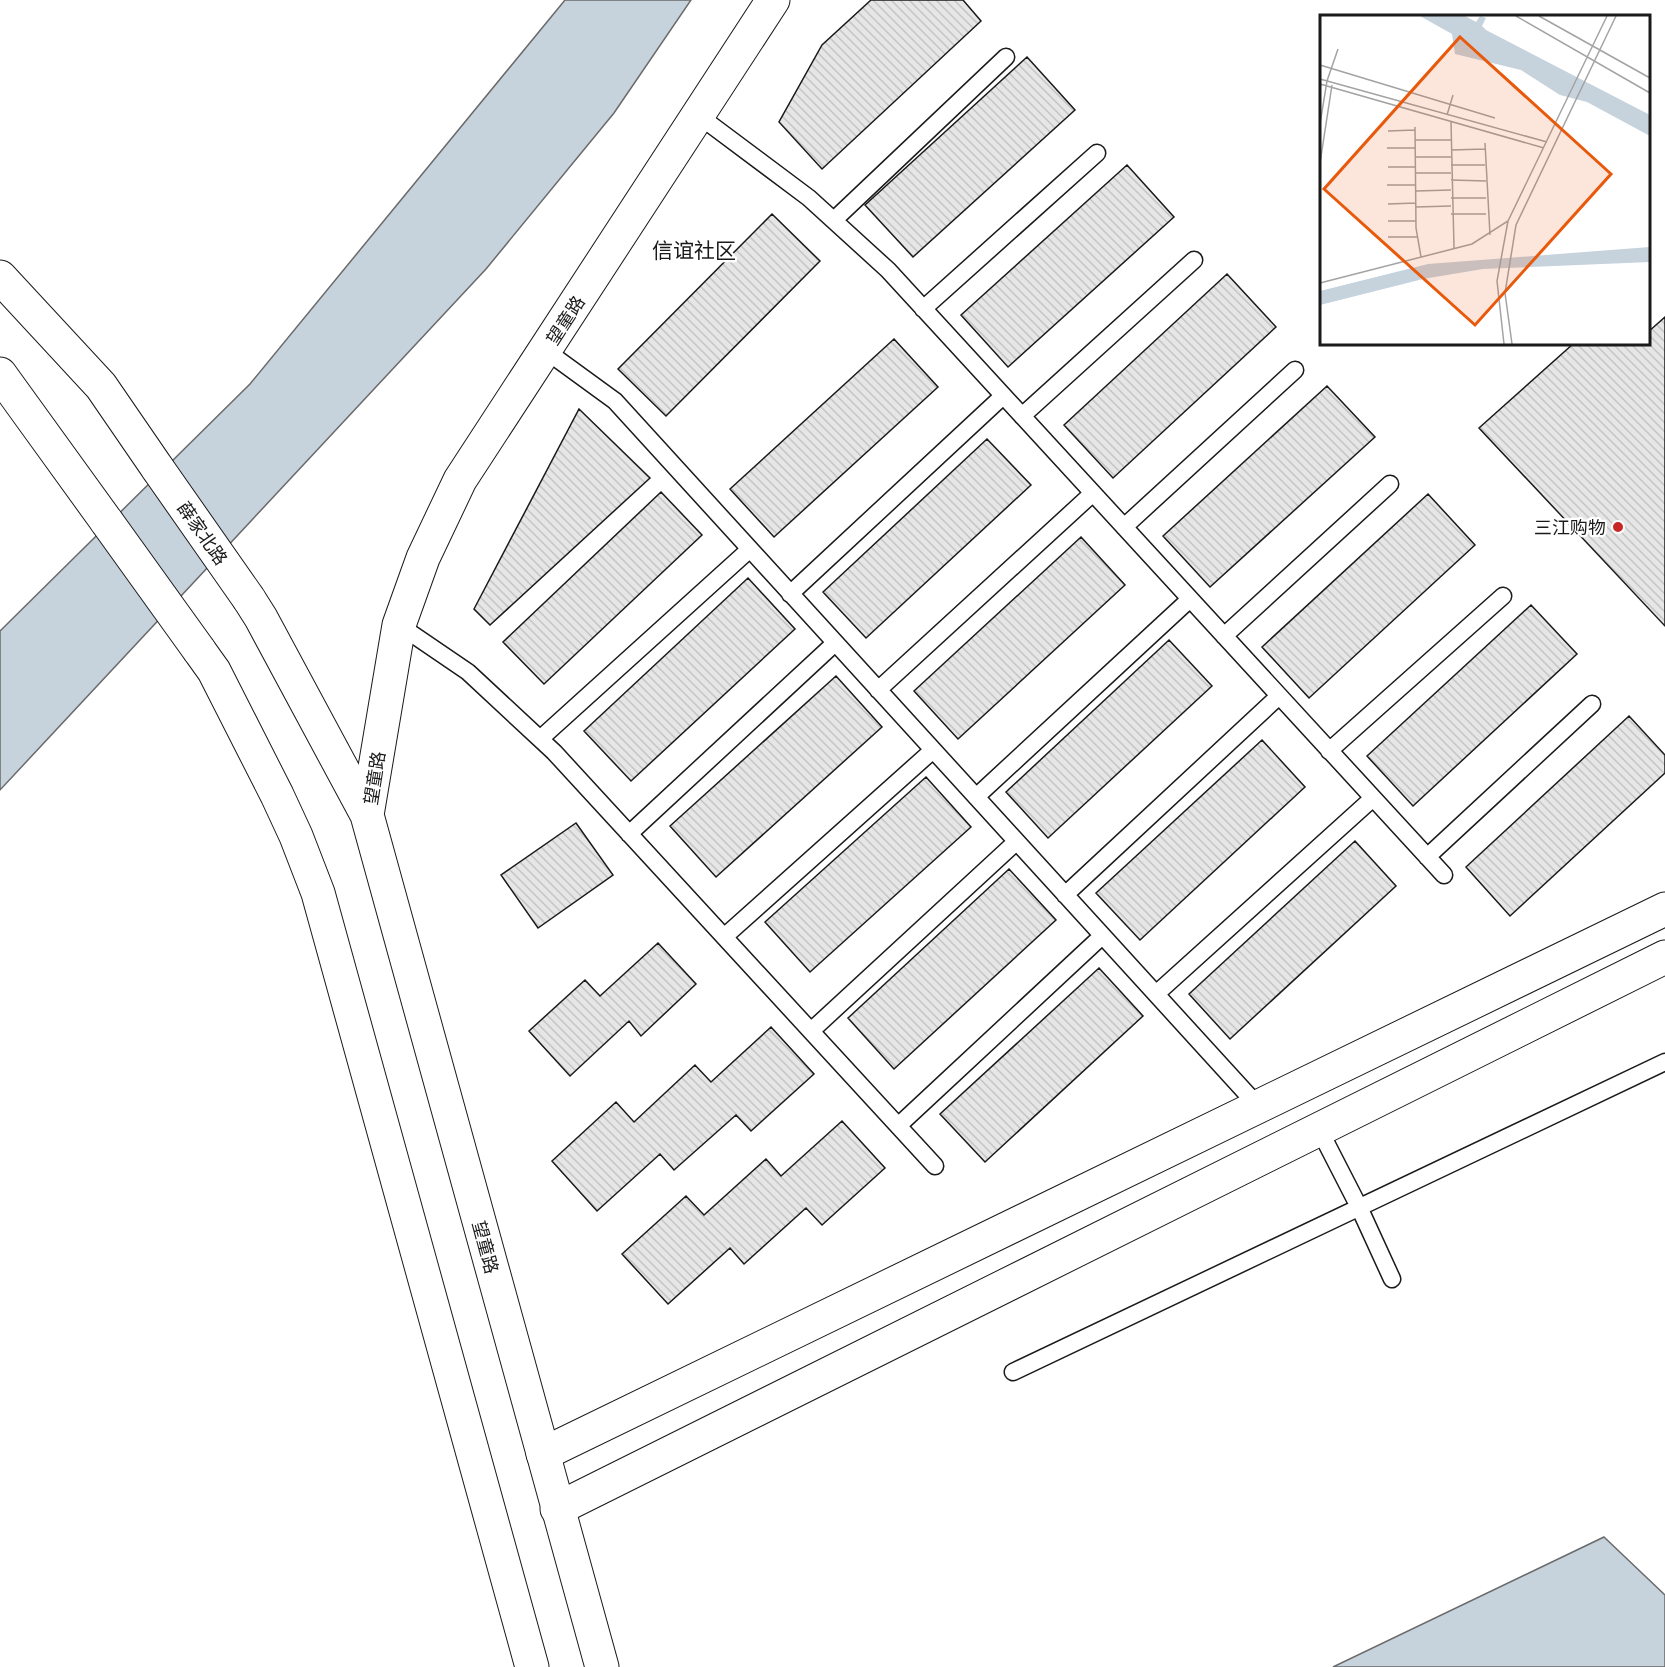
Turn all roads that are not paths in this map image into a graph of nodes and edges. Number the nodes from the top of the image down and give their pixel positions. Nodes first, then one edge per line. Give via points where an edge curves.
1 (773, 0) edge
2 (1006, 57) dead end
3 (698, 115) junction
4 (1097, 153) dead end
5 (834, 220) junction
6 (1194, 260) dead end
7 (0, 277) edge
8 (923, 309) junction
9 (545, 350) junction
10 (1295, 370) dead end
11 (0, 374) edge
12 (1003, 396) junction
13 (1022, 416) junction
14 (1390, 484) dead end
15 (1093, 493) junction
16 (1124, 527) junction
17 (750, 549) junction
18 (790, 594) junction
19 (1503, 596) dead end
20 (1190, 599) junction
21 (399, 625) junction
22 (1224, 636) junction
23 (835, 643) junction
24 (878, 690) junction
25 (1279, 696) junction
26 (1592, 704) dead end
27 (540, 739) junction
28 (933, 750) junction
29 (1329, 751) junction
30 (976, 797) junction
31 (1373, 798) junction
32 (367, 815) junction
33 (629, 834) junction
34 (1016, 842) junction
35 (1427, 857) junction
36 (1444, 875) dead end
37 (1065, 895) junction
38 (1665, 909) edge
39 (1102, 936) junction
40 (724, 937) junction
41 (1665, 957) edge
42 (1155, 994) junction
43 (810, 1031) junction
44 (1665, 1062) edge
45 (1258, 1106) junction
46 (898, 1125) junction
47 (1319, 1130) junction
48 (935, 1166) dead end
49 (1359, 1207) junction
50 (1392, 1279) dead end
51 (1013, 1372) dead end
52 (543, 1454) junction
53 (557, 1509) junction
54 (532, 1667) edge
55 (602, 1667) edge

1 - 3 main road, 望童路
2 - 5 lane
3 - 5 lane
3 - 9 main road, 望童路
4 - 8 lane
5 - 8 lane
6 - 13 lane
7 - 32 main road, 薛家北路, bridge via 101,386 249,599
8 - 12 lane
9 - 17 lane via 615,401
9 - 21 main road, 望童路 via 460,480 423,558
10 - 16 lane
11 - 54 main road, bridge via 214,670 296,836 318,893
12 - 13 lane
12 - 18 lane
13 - 15 lane
14 - 22 lane
15 - 16 lane
15 - 24 lane
16 - 20 lane
17 - 18 lane
17 - 27 lane
18 - 23 lane
19 - 29 lane
20 - 22 lane
20 - 30 lane
21 - 27 lane via 468,672
21 - 32 main road, 望童路
22 - 25 lane
23 - 24 lane
23 - 33 lane
24 - 28 lane
25 - 29 lane
25 - 37 lane
26 - 35 lane
27 - 33 lane
28 - 30 lane
28 - 40 lane
29 - 31 lane
30 - 34 lane
31 - 35 lane
31 - 42 lane
32 - 52 main road, 望童路
33 - 40 lane
34 - 37 lane
34 - 43 lane
35 - 36 lane
37 - 39 lane
38 - 45 main road
39 - 42 lane
39 - 46 lane
40 - 43 lane
41 - 47 main road
42 - 45 lane
43 - 46 lane
44 - 49 lane
45 - 52 main road
46 - 48 lane
47 - 49 lane
47 - 53 main road
49 - 50 lane
49 - 51 lane
52 - 53 main road, 望童路
53 - 55 main road, 望童路

